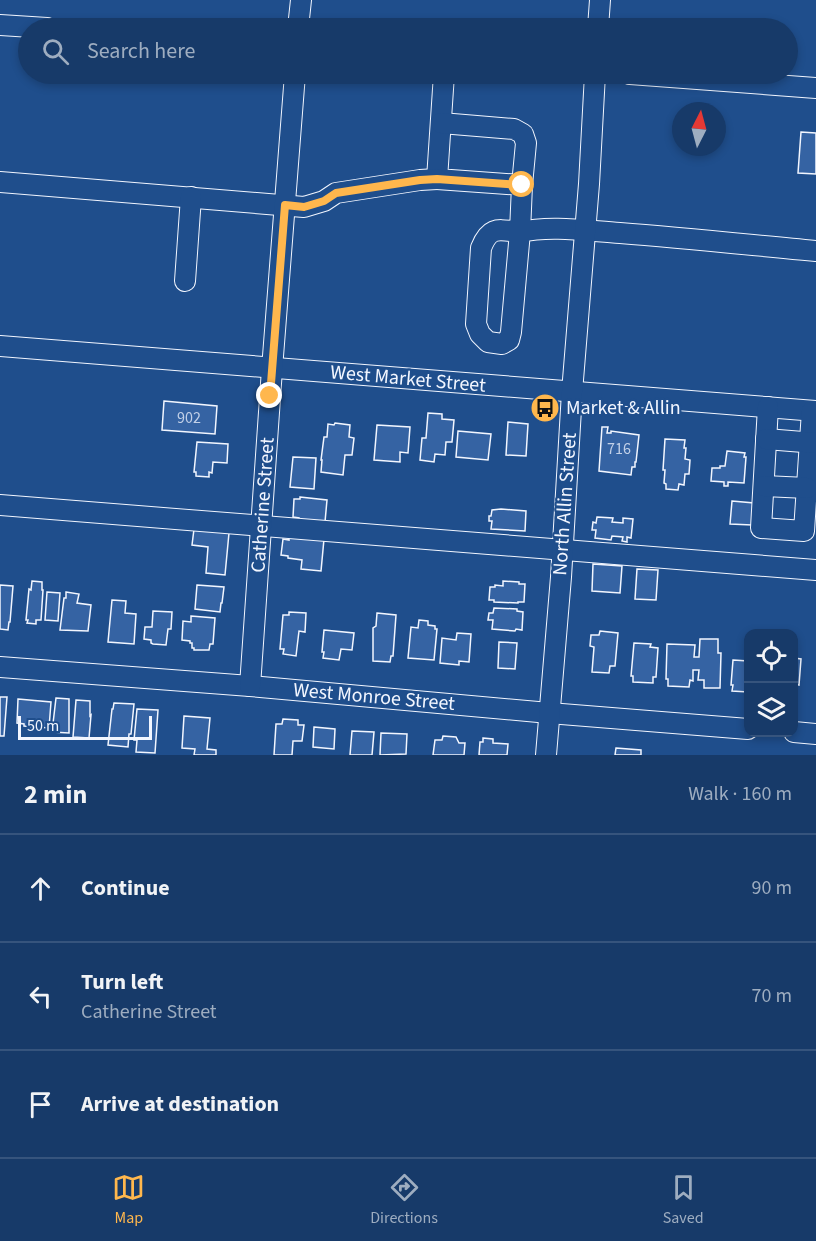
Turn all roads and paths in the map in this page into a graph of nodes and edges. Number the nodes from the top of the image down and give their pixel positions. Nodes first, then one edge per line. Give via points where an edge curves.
1 (301, 0) edge
2 (600, 0) edge
3 (299, 18) edge
4 (599, 18) edge
5 (0, 25) edge
6 (18, 26) edge
7 (294, 84) edge
8 (443, 84) edge
9 (594, 84) edge
10 (763, 84) edge
11 (816, 88) edge
12 (441, 123) junction
13 (437, 179) junction
14 (0, 182) edge
15 (522, 185) junction
16 (191, 197) junction
17 (285, 205) junction
18 (585, 230) junction
19 (520, 232) junction
20 (816, 252) edge
21 (185, 281) dead end
22 (0, 346) edge
23 (272, 369) junction
24 (572, 392) junction
25 (768, 407) junction
26 (814, 411) edge
27 (766, 439) junction
28 (813, 443) edge
29 (764, 486) junction
30 (807, 488) junction
31 (0, 505) edge
32 (261, 526) junction
33 (810, 536) edge
34 (562, 550) junction
35 (816, 570) edge
36 (0, 667) edge
37 (250, 686) junction
38 (549, 713) junction
39 (744, 729) edge
40 (798, 732) edge
41 (816, 734) edge
42 (546, 755) edge

1 - 3 street
2 - 4 street
5 - 6 street
7 - 17 street, Catherine Street
8 - 12 street
9 - 18 street, North Allin Street
10 - 11 street
12 - 13 street
12 - 15 street via 514,129 523,134 526,143
13 - 15 street
13 - 17 street via 336,193 304,207
14 - 16 street
15 - 19 street
16 - 17 street
16 - 21 street
17 - 23 street, Catherine Street
18 - 19 street
18 - 20 street
18 - 24 street, North Allin Street
19 - 19 street via 511,332 502,344 488,342 476,324 481,248 486,236 495,230
22 - 23 street, West Market Street
23 - 24 street, West Market Street
23 - 32 street, Catherine Street
24 - 25 street, West Market Street
24 - 34 street, North Allin Street
25 - 26 street, West Market Street
25 - 27 street
26 - 28 street
27 - 28 street
27 - 29 street
28 - 30 street
29 - 30 street
29 - 33 street via 761,528
30 - 33 street
31 - 32 street
32 - 34 street
32 - 37 street, Catherine Street
34 - 35 street
34 - 38 street, North Allin Street
36 - 37 street, West Monroe Street
37 - 38 street, West Monroe Street
38 - 39 street, West Monroe Street
38 - 42 street, North Allin Street
40 - 41 street

